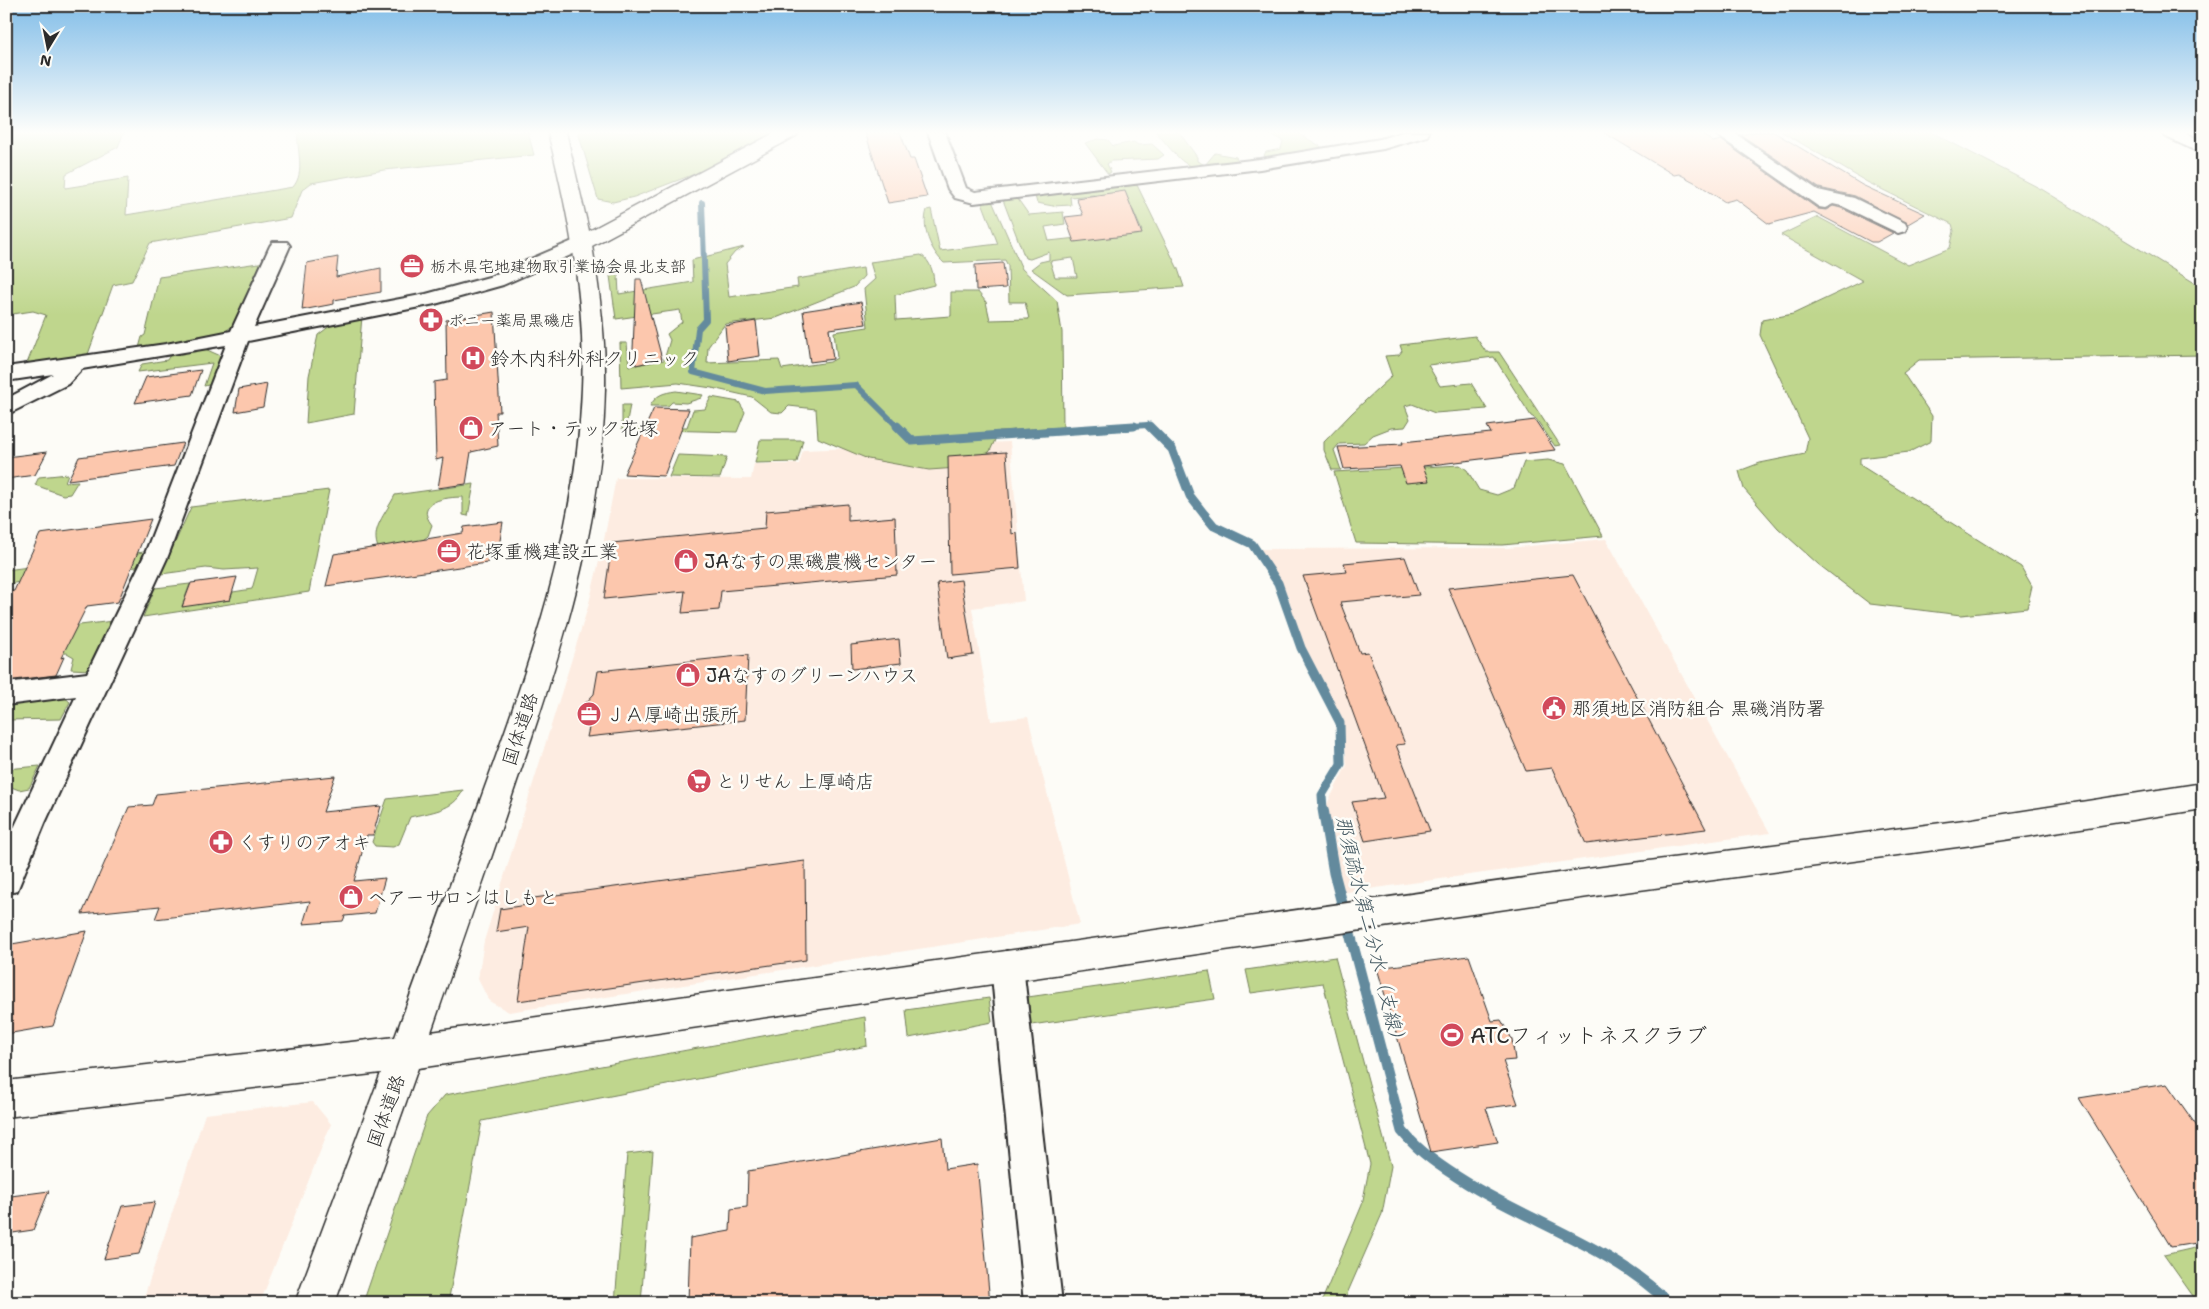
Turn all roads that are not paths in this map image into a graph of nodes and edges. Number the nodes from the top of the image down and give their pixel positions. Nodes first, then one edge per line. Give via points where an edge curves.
1 (571, 193) edge
2 (676, 193) edge
3 (960, 193) edge
4 (1015, 193) edge
5 (1812, 193) edge
6 (1898, 227) dead end
7 (582, 243) junction
8 (280, 246) dead end
9 (240, 335) junction
10 (76, 364) junction
11 (6, 374) edge
12 (6, 408) edge
13 (96, 683) junction
14 (6, 694) edge
15 (2203, 796) edge
16 (6, 881) edge
17 (1007, 966) junction
18 (407, 1054) junction
19 (6, 1100) edge
20 (315, 1303) edge
21 (1042, 1303) edge

1 - 7 street, 国体道路
2 - 7 street
3 - 4 street via 974,198
5 - 6 street via 1819,198 1848,202
7 - 9 street via 496,281 462,292
7 - 18 street, 国体道路 via 594,372 592,430 578,524 558,608 520,734
8 - 9 street
9 - 10 street
9 - 13 street via 156,556
10 - 11 street
10 - 12 street via 60,379
13 - 14 street
13 - 16 street
15 - 17 street via 1972,832
17 - 18 street
17 - 21 street
18 - 19 street
18 - 20 street, 国体道路

